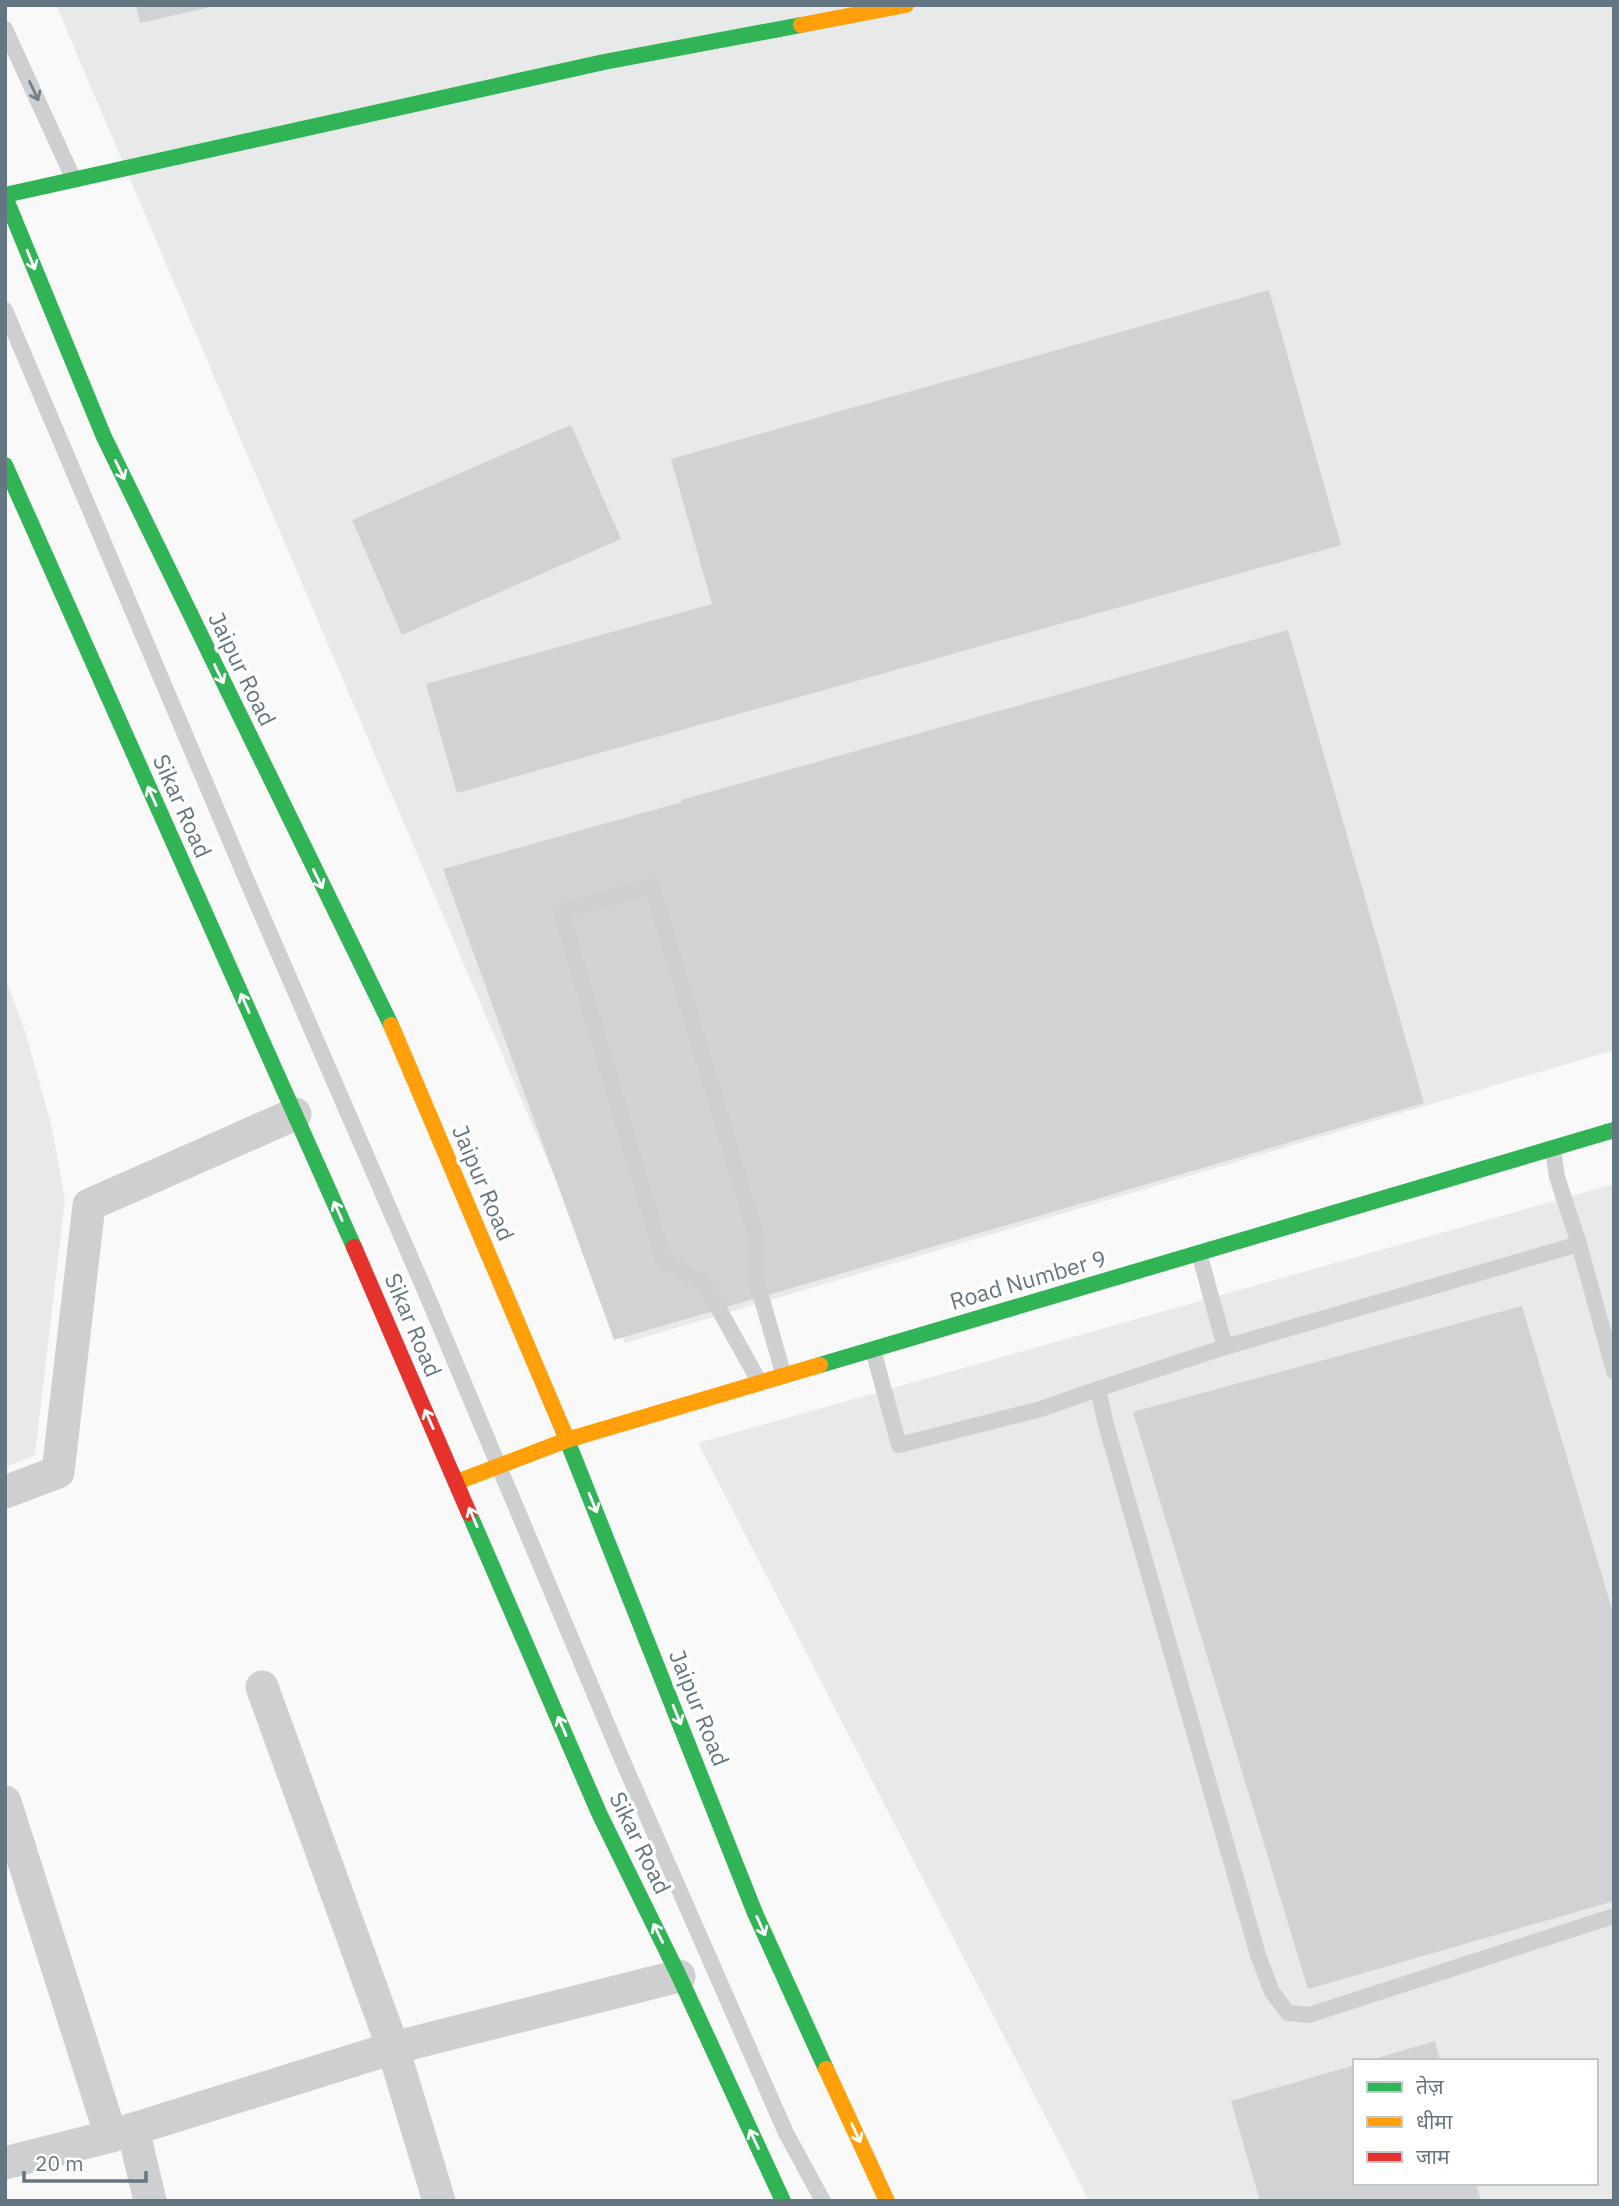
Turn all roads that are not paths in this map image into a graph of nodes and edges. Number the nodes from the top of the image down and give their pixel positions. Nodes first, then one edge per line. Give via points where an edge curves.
1 (906, 5) edge
2 (5, 29) edge
3 (74, 180) junction
4 (5, 196) edge
5 (5, 310) edge
6 (5, 465) edge
7 (295, 1114) junction
8 (1614, 1130) edge
9 (1553, 1149) junction
10 (1579, 1244) junction
11 (1199, 1253) junction
12 (1225, 1347) junction
13 (873, 1350) junction
14 (1614, 1371) edge
15 (784, 1376) junction
16 (760, 1383) junction
17 (1097, 1389) junction
18 (568, 1440) junction
19 (499, 1466) junction
20 (457, 1482) junction
21 (5, 1492) edge
22 (262, 1687) dead end
23 (5, 1802) edge
24 (1614, 1916) edge
25 (679, 1976) junction
26 (393, 2048) junction
27 (122, 2132) junction
28 (5, 2163) edge
29 (150, 2201) edge
30 (439, 2201) edge
31 (783, 2201) edge
32 (823, 2201) edge
33 (887, 2201) edge

1 - 3 main road via 604,62
2 -> 3 lane
3 - 4 main road
4 -> 18 main road, Jaipur Road via 104,437 391,1026
5 - 19 lane
7 -> 6 main road, Sikar Road
20 -> 7 main road, Sikar Road
7 - 21 street via 89,1205 58,1472
8 - 9 main road, Road Number 9
9 - 10 lane via 1557,1177
9 - 11 main road, Road Number 9
10 - 12 lane
10 - 14 lane
11 - 12 lane
11 - 13 main road, Road Number 9
12 - 17 lane
13 - 15 main road, Road Number 9
13 - 17 lane via 900,1445 1041,1409
15 - 16 main road, Road Number 9
15 - 16 lane via 756,1279 756,1236 652,886 561,911 663,1259 706,1286
16 - 18 main road, Road Number 9
17 - 24 lane via 1258,1955 1272,1992 1288,2013 1309,2015
18 - 19 main road, Road Number 9
18 -> 33 main road, Jaipur Road via 755,1913
19 - 20 main road, Road Number 9
19 - 32 lane via 786,2133
25 -> 20 main road, Sikar Road via 599,1813
22 - 26 street
23 - 27 street
25 - 26 street
31 -> 25 main road, Sikar Road
26 - 27 street
26 - 30 street
27 - 28 street
27 - 29 street

